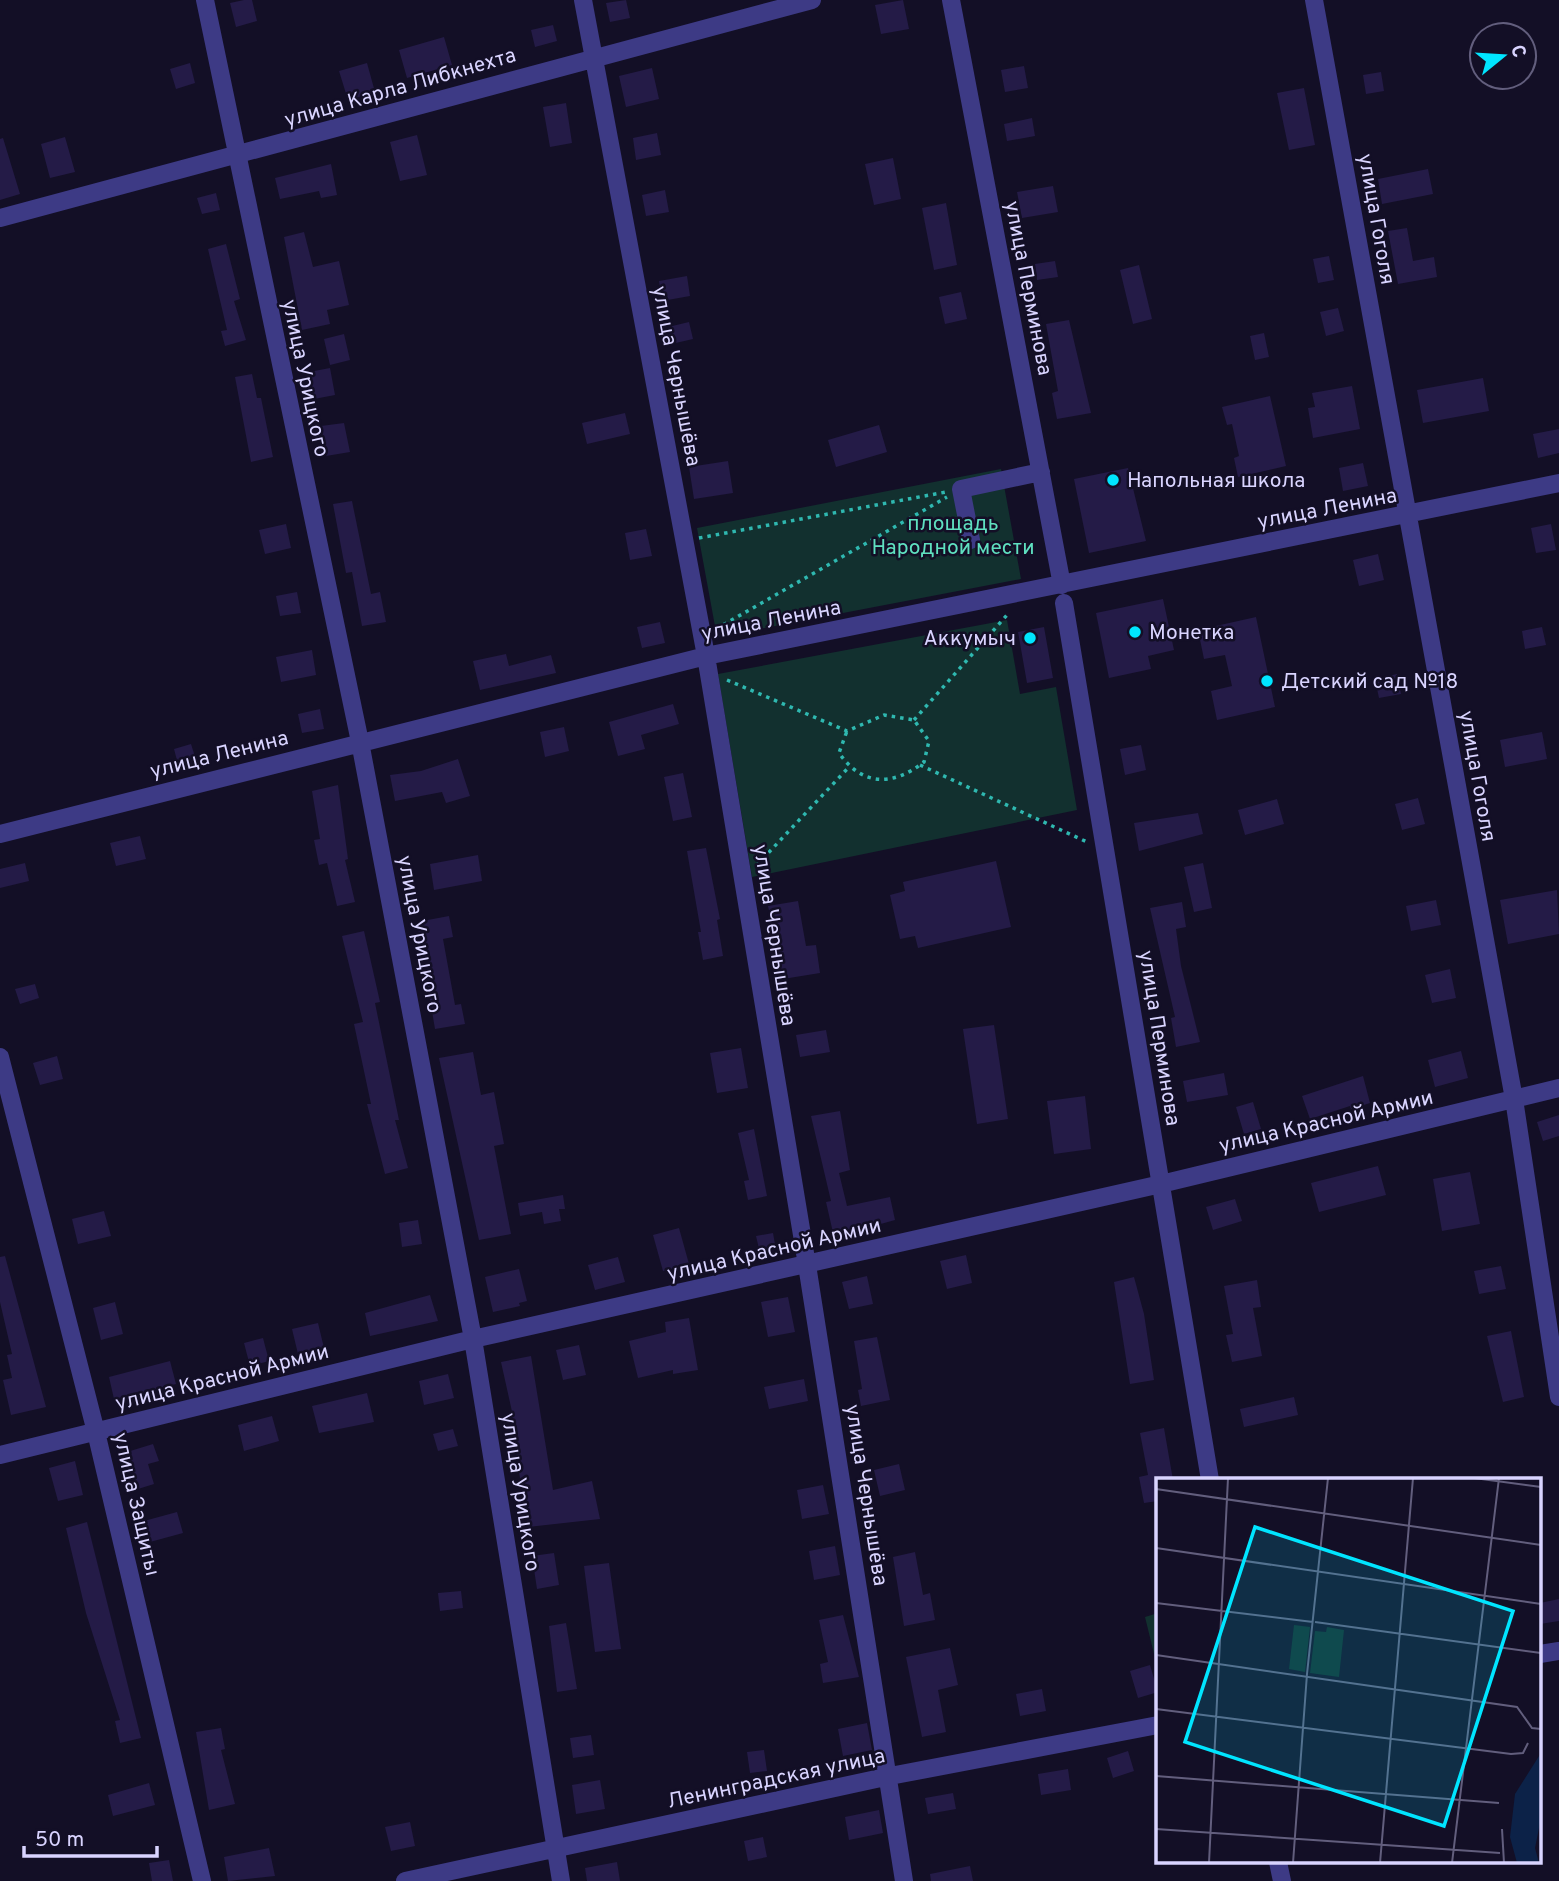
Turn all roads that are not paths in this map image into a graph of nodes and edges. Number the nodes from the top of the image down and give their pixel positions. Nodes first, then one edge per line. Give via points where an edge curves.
1 (205, 0) edge
2 (583, 0) edge
3 (812, 0) edge
4 (951, 0) edge
5 (1314, 0) edge
6 (594, 57) junction
7 (236, 157) junction
8 (0, 218) edge
9 (1041, 472) junction
10 (1559, 483) edge
11 (1407, 516) junction
12 (971, 540) dead end
13 (1063, 594) junction
14 (707, 664) junction
15 (360, 742) junction
16 (0, 834) edge
17 (0, 1057) edge
18 (1559, 1088) edge
19 (1514, 1099) junction
20 (1161, 1184) junction
21 (807, 1265) junction
22 (473, 1339) junction
23 (1559, 1397) edge
24 (96, 1432) junction
25 (0, 1455) edge
26 (1210, 1478) edge
27 (1156, 1725) edge
28 (890, 1776) junction
29 (556, 1850) junction
30 (202, 1881) edge
31 (405, 1881) edge
32 (561, 1881) edge
33 (904, 1881) edge

1 - 7 street, улица Урицкого
2 - 6 street, улица Чернышёва
3 - 6 street, улица Карла Либкнехта
4 - 9 street, улица Перминова
5 - 11 street, улица Гоголя
6 - 7 street, улица Карла Либкнехта
6 - 14 street, улица Чернышёва
7 - 8 street, улица Карла Либкнехта
7 - 15 street, улица Урицкого
9 - 12 street via 961,489
9 - 13 street, улица Перминова
10 - 11 street, улица Ленина
11 - 13 street, улица Ленина
11 - 19 street, улица Гоголя
13 - 14 street, улица Ленина
13 - 20 street, улица Перминова
14 - 15 street, улица Ленина
14 - 21 street, улица Чернышёва
15 - 16 street, улица Ленина
15 - 22 street, улица Урицкого
17 - 24 street, улица Защиты
18 - 19 street, улица Красной Армии
19 - 20 street, улица Красной Армии
19 - 23 street, улица Гоголя
20 - 21 street, улица Красной Армии
20 - 26 street, улица Перминова
21 - 22 street, улица Красной Армии
21 - 28 street, улица Чернышёва
22 - 24 street, улица Красной Армии
22 - 29 street, улица Урицкого
24 - 25 street, улица Красной Армии
24 - 30 street, улица Защиты
27 - 28 street, Ленинградская улица
28 - 29 street, Ленинградская улица
28 - 33 street, улица Чернышёва
29 - 31 street, Ленинградская улица
29 - 32 street, улица Урицкого

